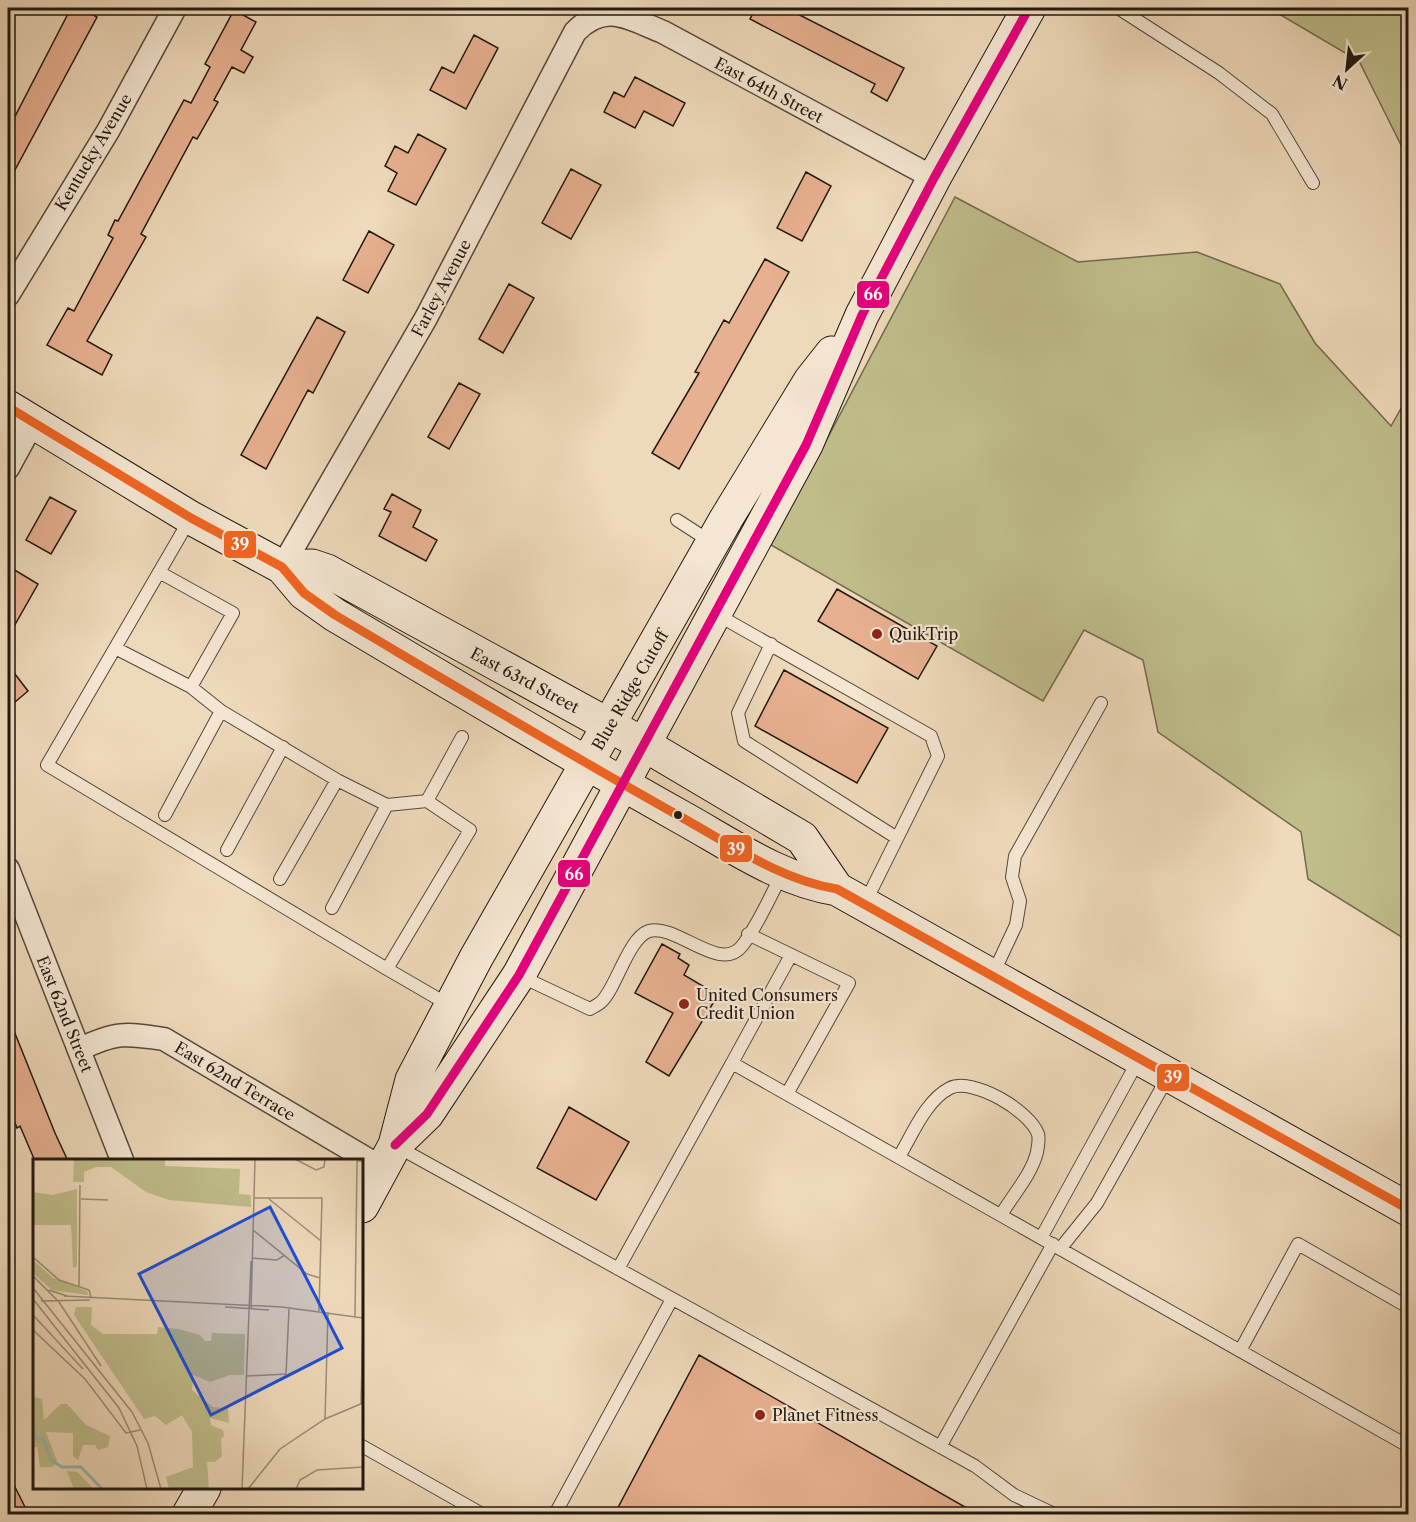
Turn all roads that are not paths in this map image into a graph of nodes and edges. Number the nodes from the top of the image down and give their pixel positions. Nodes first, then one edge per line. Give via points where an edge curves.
1 (175, 8) edge
2 (1029, 8) edge
3 (1118, 8) edge
4 (601, 15) joint
5 (934, 178) junction
6 (1313, 183) dead end
7 (8, 295) edge
8 (862, 315) junction
9 (20, 416) edge
10 (8, 468) edge
11 (191, 518) junction
12 (677, 520) dead end
13 (712, 543) junction
14 (282, 567) junction
15 (159, 572) junction
16 (716, 613) junction
17 (771, 644) junction
18 (115, 648) junction
19 (191, 687) junction
20 (1101, 704) dead end
21 (221, 711) junction
22 (609, 725) junction
23 (462, 737) dead end
24 (645, 745) junction
25 (283, 747) junction
26 (588, 763) junction
27 (337, 780) junction
28 (623, 784) junction
29 (427, 801) junction
30 (387, 805) junction
31 (165, 814) dead end
32 (897, 838) junction
33 (227, 850) dead end
34 (8, 869) edge
35 (783, 873) junction
36 (280, 879) dead end
37 (850, 896) junction
38 (332, 908) dead end
39 (748, 934) junction
40 (792, 955) junction
41 (387, 969) junction
42 (519, 975) junction
43 (992, 976) junction
44 (450, 1006) junction
45 (80, 1049) junction
46 (1140, 1058) junction
47 (732, 1063) junction
48 (1169, 1075) junction
49 (787, 1094) junction
50 (388, 1157) junction
51 (899, 1157) junction
52 (121, 1159) edge
53 (363, 1204) edge
54 (1408, 1209) edge
55 (1001, 1215) junction
56 (1051, 1244) junction
57 (618, 1269) junction
58 (672, 1299) junction
59 (1408, 1307) edge
60 (1240, 1351) junction
61 (1408, 1446) edge
62 (363, 1447) edge
63 (940, 1447) junction
64 (203, 1489) edge
65 (189, 1515) edge
66 (482, 1515) edge
67 (555, 1515) edge
68 (1054, 1515) edge

1 - 7 street, Kentucky Avenue via 108,131
2 - 5 main road, Blue Ridge Cutoff
3 - 6 lane via 1219,73 1272,114
4 - 5 street, East 64th Street via 620,14 663,32
4 - 14 street, Farley Avenue via 586,21 574,33 426,318
5 - 8 main road, Blue Ridge Cutoff
8 - 13 main road, Blue Ridge Cutoff via 810,381
8 - 16 main road, Blue Ridge Cutoff via 806,445
9 - 10 street
9 - 11 main road, East 63rd Street
11 - 14 main road, East 63rd Street
11 - 15 lane
12 - 13 lane
13 - 22 main road, Blue Ridge Cutoff
14 - 22 main road, East 63rd Street via 312,566 327,571
14 - 26 main road, East 63rd Street via 304,593 335,615
15 - 18 lane
15 - 19 lane via 233,614
16 - 17 lane
16 - 24 main road, Blue Ridge Cutoff
17 - 32 lane via 738,713 744,741
17 - 32 lane via 931,736 938,756
18 - 19 lane
18 - 41 lane via 47,765
19 - 21 lane
20 - 43 lane via 1015,856 1012,877 1020,901 1016,925
21 - 25 lane
21 - 31 lane
22 - 24 main road, East 63rd Street
22 - 26 main road, Blue Ridge Cutoff
23 - 29 lane
24 - 28 main road, Blue Ridge Cutoff
24 - 37 main road, East 63rd Street via 802,838
25 - 27 lane
25 - 33 lane
26 - 28 main road, East 63rd Street
26 - 44 main road, Blue Ridge Cutoff
27 - 30 lane
27 - 36 lane
28 - 35 main road, East 63rd Street
28 - 42 main road, Blue Ridge Cutoff
29 - 30 lane
29 - 41 lane via 470,830
30 - 38 lane
32 - 37 lane
34 - 45 street, East 62nd Street
35 - 37 main road, East 63rd Street
35 - 39 lane
37 - 43 main road, East 63rd Street
39 - 40 lane
39 - 42 lane via 741,947 729,954 705,950 674,933 650,931 639,937 603,1001 590,1010
40 - 47 lane
40 - 49 lane via 849,983
41 - 44 lane
42 - 50 main road, Blue Ridge Cutoff via 427,1114
43 - 46 main road, East 63rd Street
44 - 50 main road, Blue Ridge Cutoff via 412,1080
45 - 50 street, East 62nd Terrace via 125,1033 164,1039
45 - 52 street, East 62nd Street
46 - 48 main road, East 63rd Street
46 - 56 lane
47 - 49 lane
47 - 57 lane
48 - 54 main road, East 63rd Street
48 - 56 lane via 1097,1203
49 - 51 lane
50 - 53 main road, Blue Ridge Cutoff
50 - 57 lane
51 - 55 lane
51 - 55 lane via 929,1107 951,1088 972,1085 988,1092 1022,1112 1038,1134 1033,1162
55 - 56 lane
56 - 60 lane
56 - 63 lane
57 - 58 lane
58 - 63 lane
58 - 67 lane
59 - 60 lane via 1298,1244
60 - 61 lane
62 - 66 lane
63 - 68 lane via 975,1466 1014,1495
64 - 65 main road

